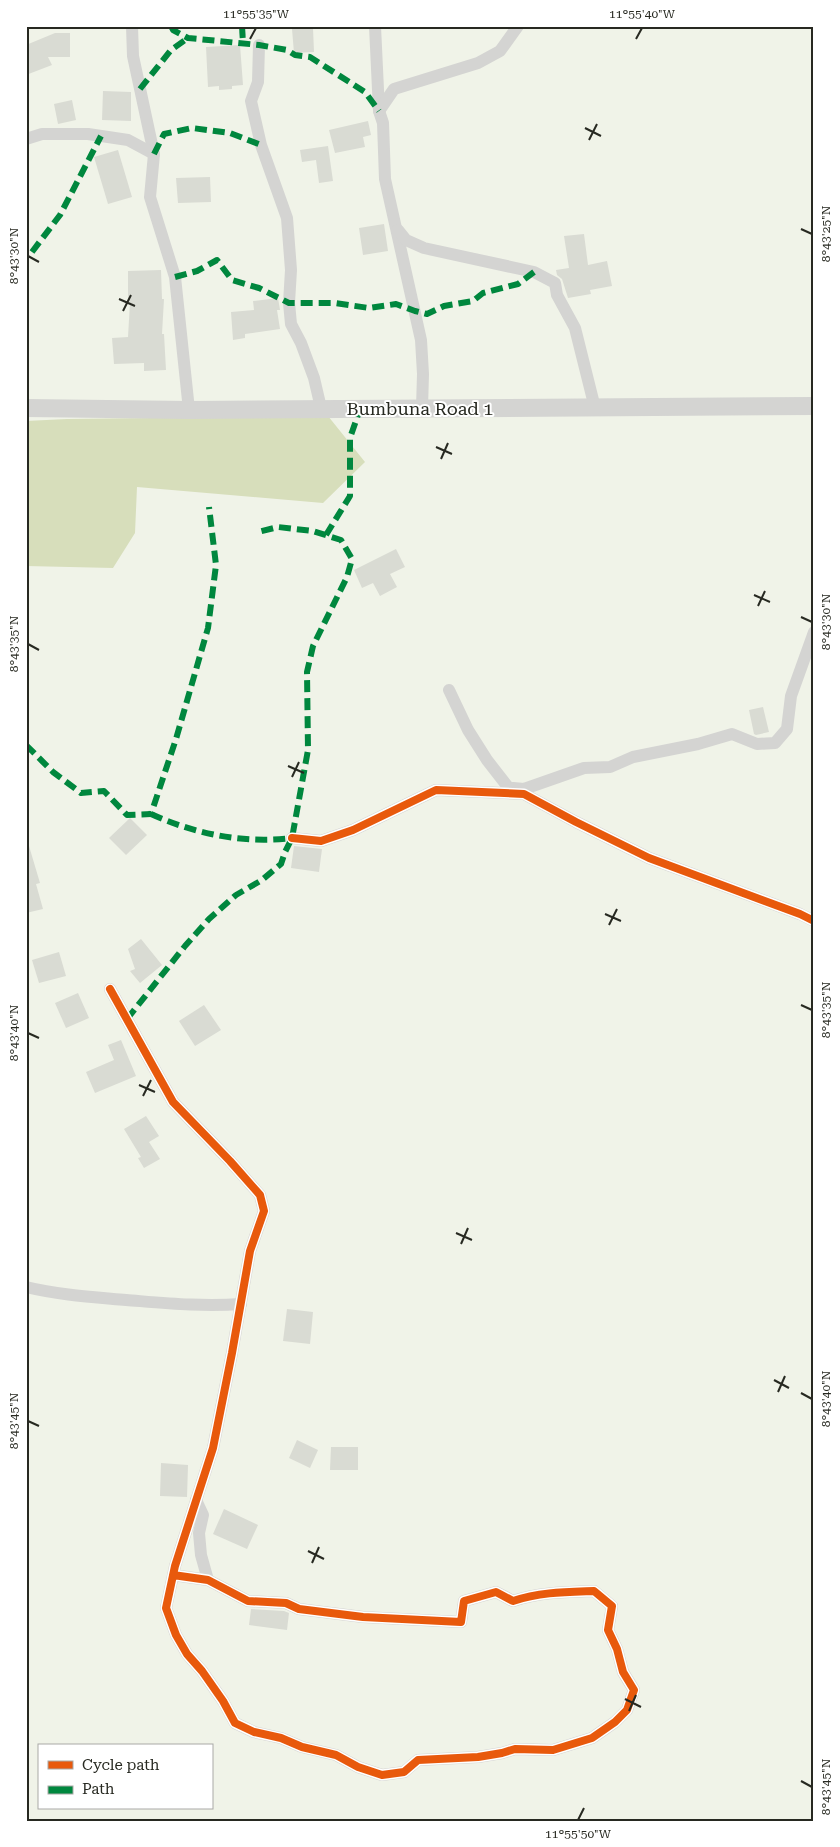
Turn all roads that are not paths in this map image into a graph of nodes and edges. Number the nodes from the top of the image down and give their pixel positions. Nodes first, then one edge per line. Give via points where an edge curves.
1 (132, 26) edge
2 (375, 26) edge
3 (518, 26) edge
4 (259, 45) dead end
5 (379, 111) junction
6 (26, 139) edge
7 (154, 154) junction
8 (398, 230) junction
9 (814, 406) edge
10 (26, 408) edge
11 (321, 408) junction
12 (422, 408) junction
13 (596, 408) junction
14 (189, 410) junction
15 (814, 632) edge
16 (449, 690) dead end
17 (508, 787) junction
18 (524, 794) junction
19 (292, 838) dead end
20 (814, 921) edge
21 (110, 989) dead end
22 (26, 1287) edge
23 (241, 1304) junction
24 (196, 1500) junction
25 (173, 1575) junction
26 (208, 1580) junction

1 - 7 street via 134,56
2 - 5 street
3 - 5 street via 500,51 478,63 394,88
4 - 11 street via 258,82 250,102 261,145 288,218 291,324 314,378
5 - 8 street via 383,123 385,179
6 - 7 street via 42,134 88,134 128,140
7 - 14 street via 150,197 175,277
8 - 12 street via 420,340
8 - 13 street via 406,240 424,248 534,272 555,283 557,295 575,328
9 - 13 main road, Bumbuna Road 1
10 - 14 main road, Bumbuna Road 1
11 - 12 main road, Bumbuna Road 1
11 - 14 main road, Bumbuna Road 1
12 - 13 main road, Bumbuna Road 1
15 - 17 street via 791,696 787,729 774,743 757,744 732,734 633,757 610,767 584,768 524,789
16 - 17 street via 468,730
17 - 18 street
18 - 19 street via 436,790 353,830 322,841
18 - 20 street via 649,858
21 - 23 street via 173,1102 260,1195 264,1211 250,1251
22 - 23 street via 82,1296 173,1304
23 - 24 street via 213,1448
24 - 25 street
24 - 26 street via 203,1515 199,1533
25 - 26 street
25 - 26 street via 166,1608 176,1634 235,1723 254,1732 336,1755 382,1775 404,1772 418,1760 478,1757 514,1749 553,1750 592,1738 627,1710 634,1690 623,1672 608,1630 612,1606 594,1591 549,1592 513,1601 496,1592 464,1601 460,1622 364,1617 299,1609 286,1603 248,1601

